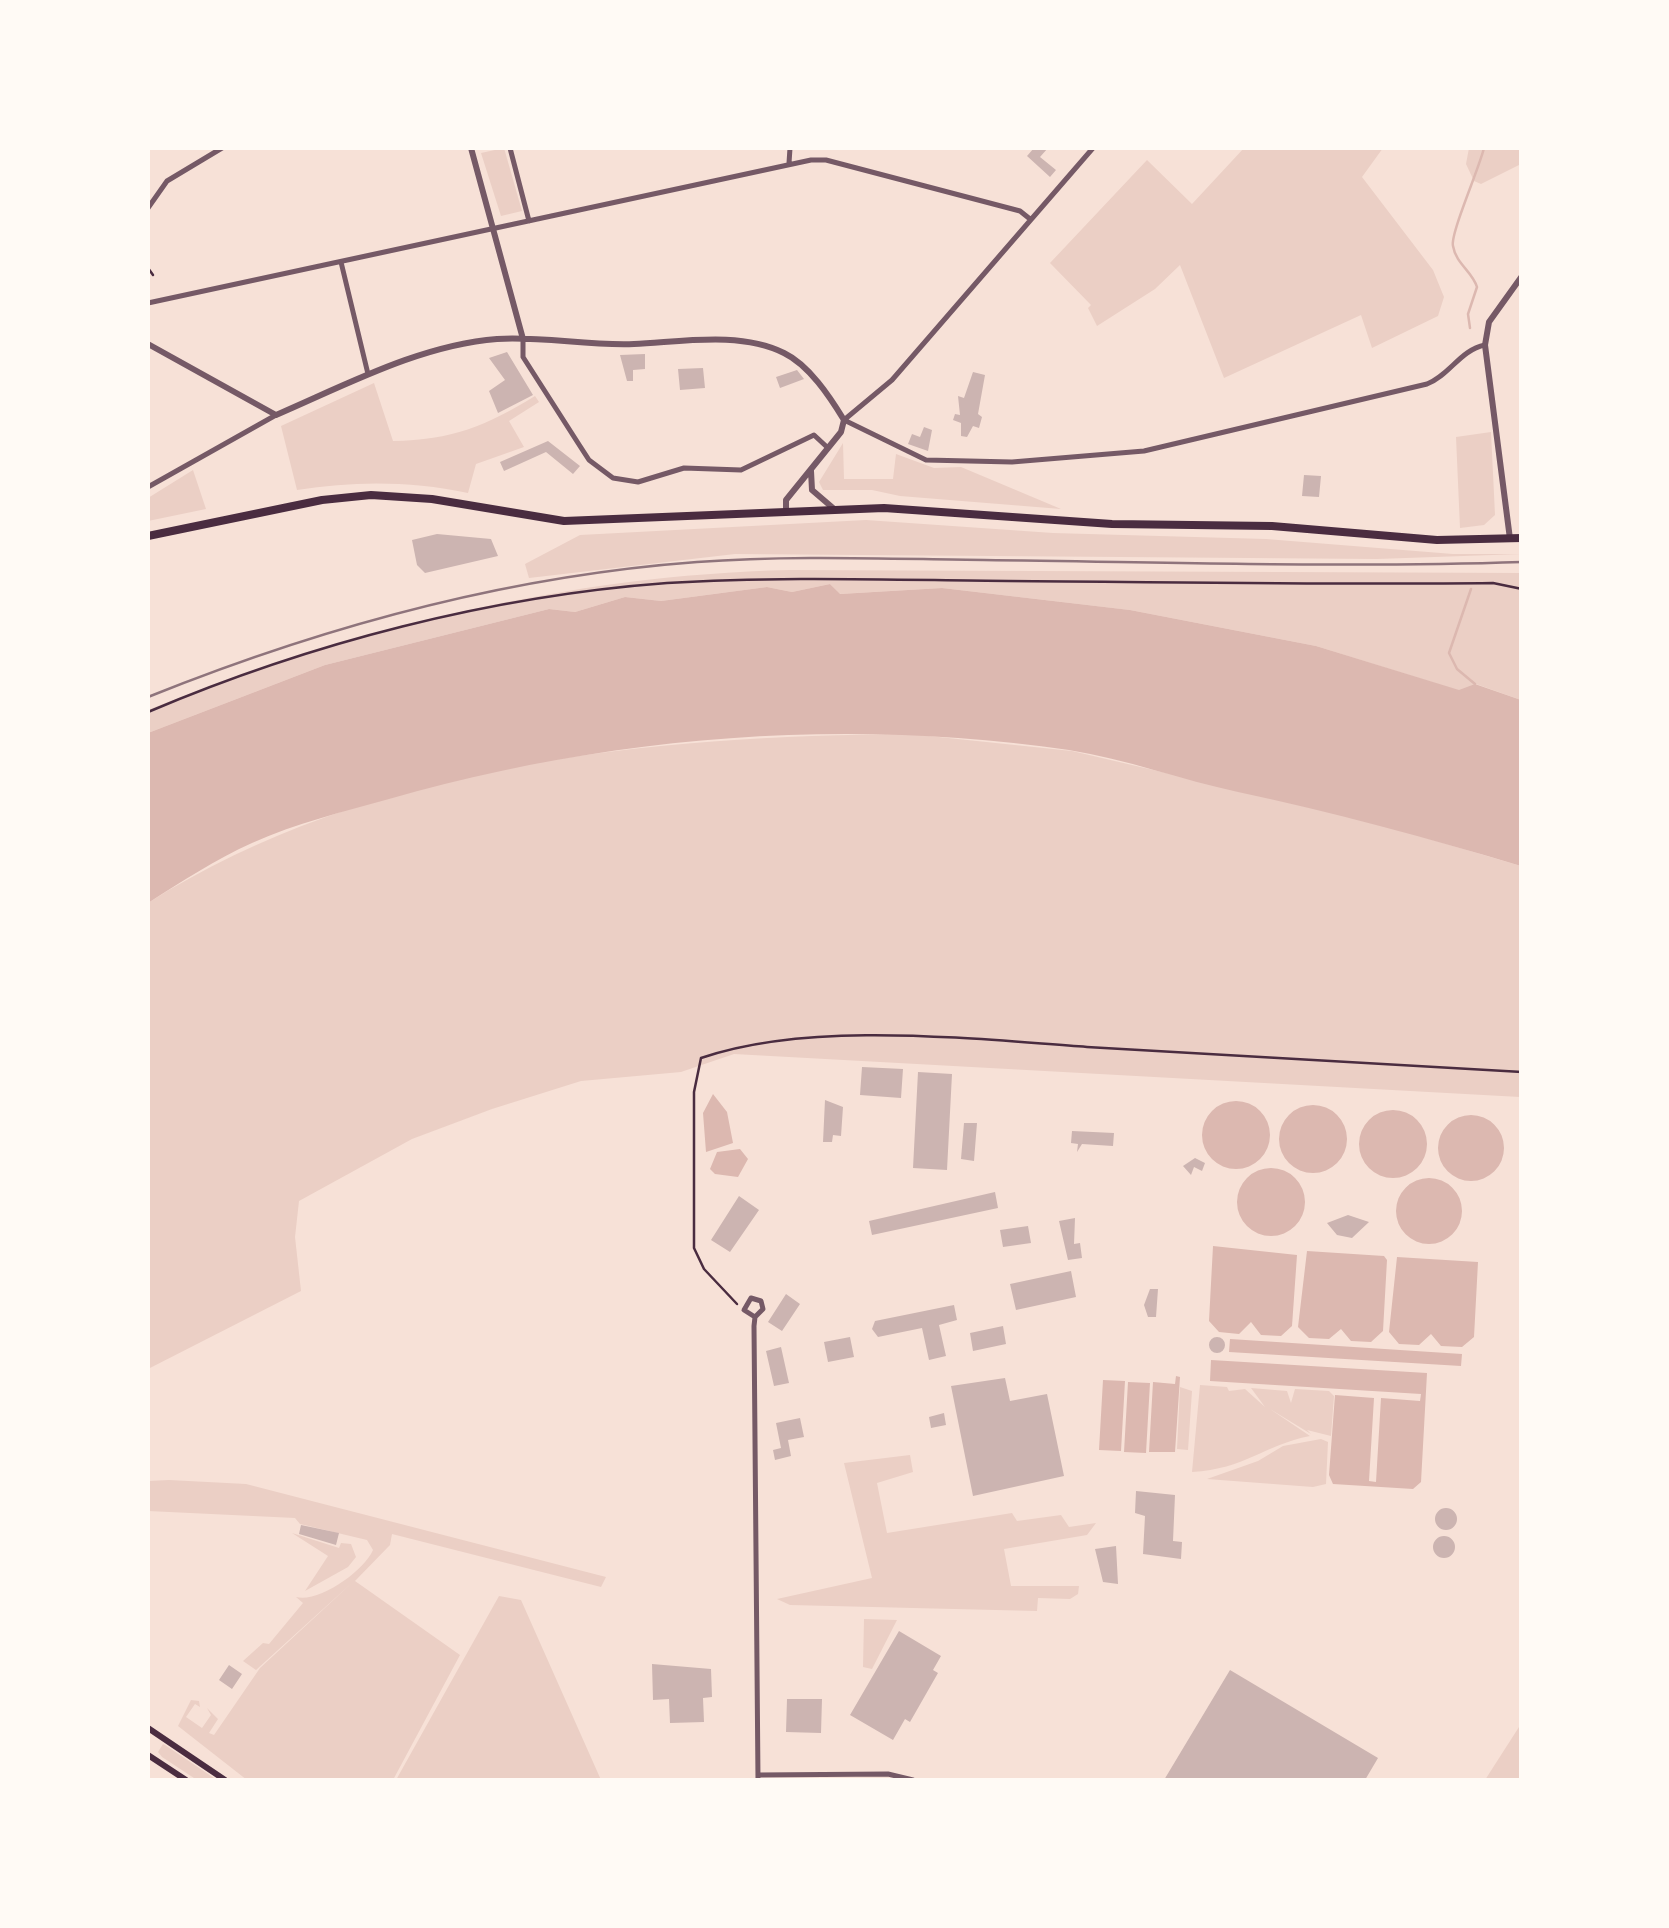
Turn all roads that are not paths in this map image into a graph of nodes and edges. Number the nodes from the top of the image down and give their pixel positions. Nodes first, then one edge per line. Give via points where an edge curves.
1 (222, 148) edge
2 (471, 148) edge
3 (510, 148) edge
4 (790, 148) edge
5 (1092, 148) edge
6 (789, 163) junction
7 (148, 208) edge
8 (1030, 218) junction
9 (529, 221) junction
10 (494, 230) junction
11 (341, 262) junction
12 (1522, 276) edge
13 (148, 303) edge
14 (524, 340) junction
15 (148, 344) edge
16 (1485, 345) junction
17 (368, 374) junction
18 (276, 415) junction
19 (844, 420) junction
20 (828, 448) junction
21 (811, 470) junction
22 (148, 487) edge
23 (834, 508) junction
24 (786, 512) junction
25 (148, 536) edge
26 (1522, 538) edge
27 (1510, 540) junction
28 (754, 1317) junction
29 (148, 1728) edge
30 (148, 1755) edge
31 (758, 1778) edge
32 (186, 1780) edge
33 (225, 1780) edge
34 (913, 1780) edge

1 - 7 street via 167,181
2 - 10 street
3 - 9 street
4 - 6 street
5 - 8 street
6 - 8 street via 826,160
6 - 9 street
8 - 19 street via 892,380
9 - 10 street
10 - 11 street
10 - 14 street
11 - 13 street
11 - 17 street
12 - 16 street via 1489,322
14 - 17 street via 476,342
14 - 19 street via 767,346 802,366
14 - 20 street via 523,356 578,443 613,478 638,482 684,468 741,470 814,435
15 - 18 street
16 - 19 street via 1468,349 1436,380 1414,388 1167,446 1090,456 926,460
16 - 27 street
17 - 18 street
18 - 22 street
19 - 20 street
20 - 21 street
21 - 23 street via 812,490
21 - 24 street via 786,500
23 - 24 main road
23 - 27 main road
24 - 25 main road via 564,522 414,498 342,496
26 - 27 main road
28 - 28 street via 743,1307 748,1299 758,1299 763,1308
28 - 31 street
29 - 33 main road
30 - 32 main road
31 - 34 street via 888,1774

